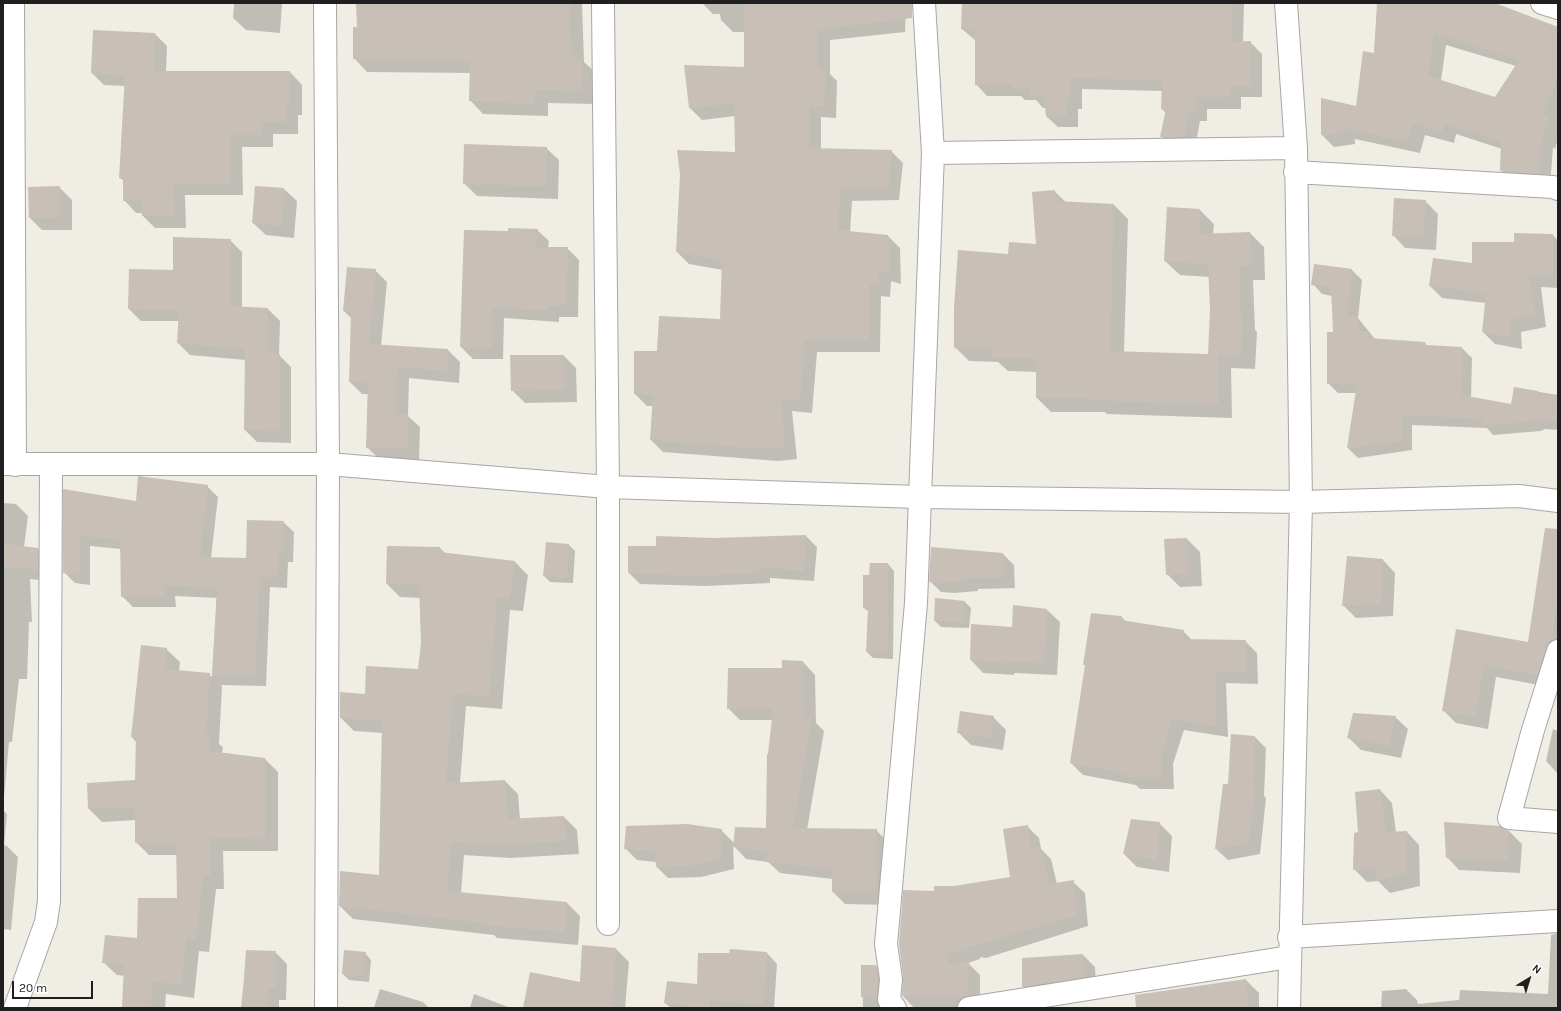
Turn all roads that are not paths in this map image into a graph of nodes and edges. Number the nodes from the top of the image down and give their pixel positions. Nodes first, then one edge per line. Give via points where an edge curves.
1 (14, 3) edge
2 (325, 3) edge
3 (603, 3) edge
4 (924, 3) edge
5 (1286, 3) edge
6 (1542, 3) edge
7 (1558, 8) edge
8 (1296, 148) junction
9 (933, 153) junction
10 (1295, 172) junction
11 (1558, 189) edge
12 (328, 464) junction
13 (9, 465) edge
14 (51, 465) junction
15 (608, 487) junction
16 (919, 497) junction
17 (1558, 501) edge
18 (1301, 502) junction
19 (1558, 651) edge
20 (1558, 822) edge
21 (1558, 921) edge
22 (608, 924) dead end
23 (1289, 947) junction
24 (15, 1008) edge
25 (326, 1008) edge
26 (895, 1008) edge
27 (969, 1008) edge
28 (1289, 1008) edge

1 - 13 street
2 - 12 street
3 - 15 street
4 - 9 street
5 - 8 street
6 - 7 street
8 - 9 street
8 - 10 street
9 - 16 street
10 - 11 street
10 - 18 street
12 - 14 street
12 - 15 street
12 - 25 street
13 - 14 street
14 - 24 street via 49,901 46,922
15 - 16 street
15 - 22 street
16 - 18 street
16 - 26 street via 916,603 886,944 891,979 889,1000
17 - 18 street via 1519,496
18 - 23 street
19 - 20 street via 1509,818
21 - 23 street
23 - 27 street
23 - 28 street

